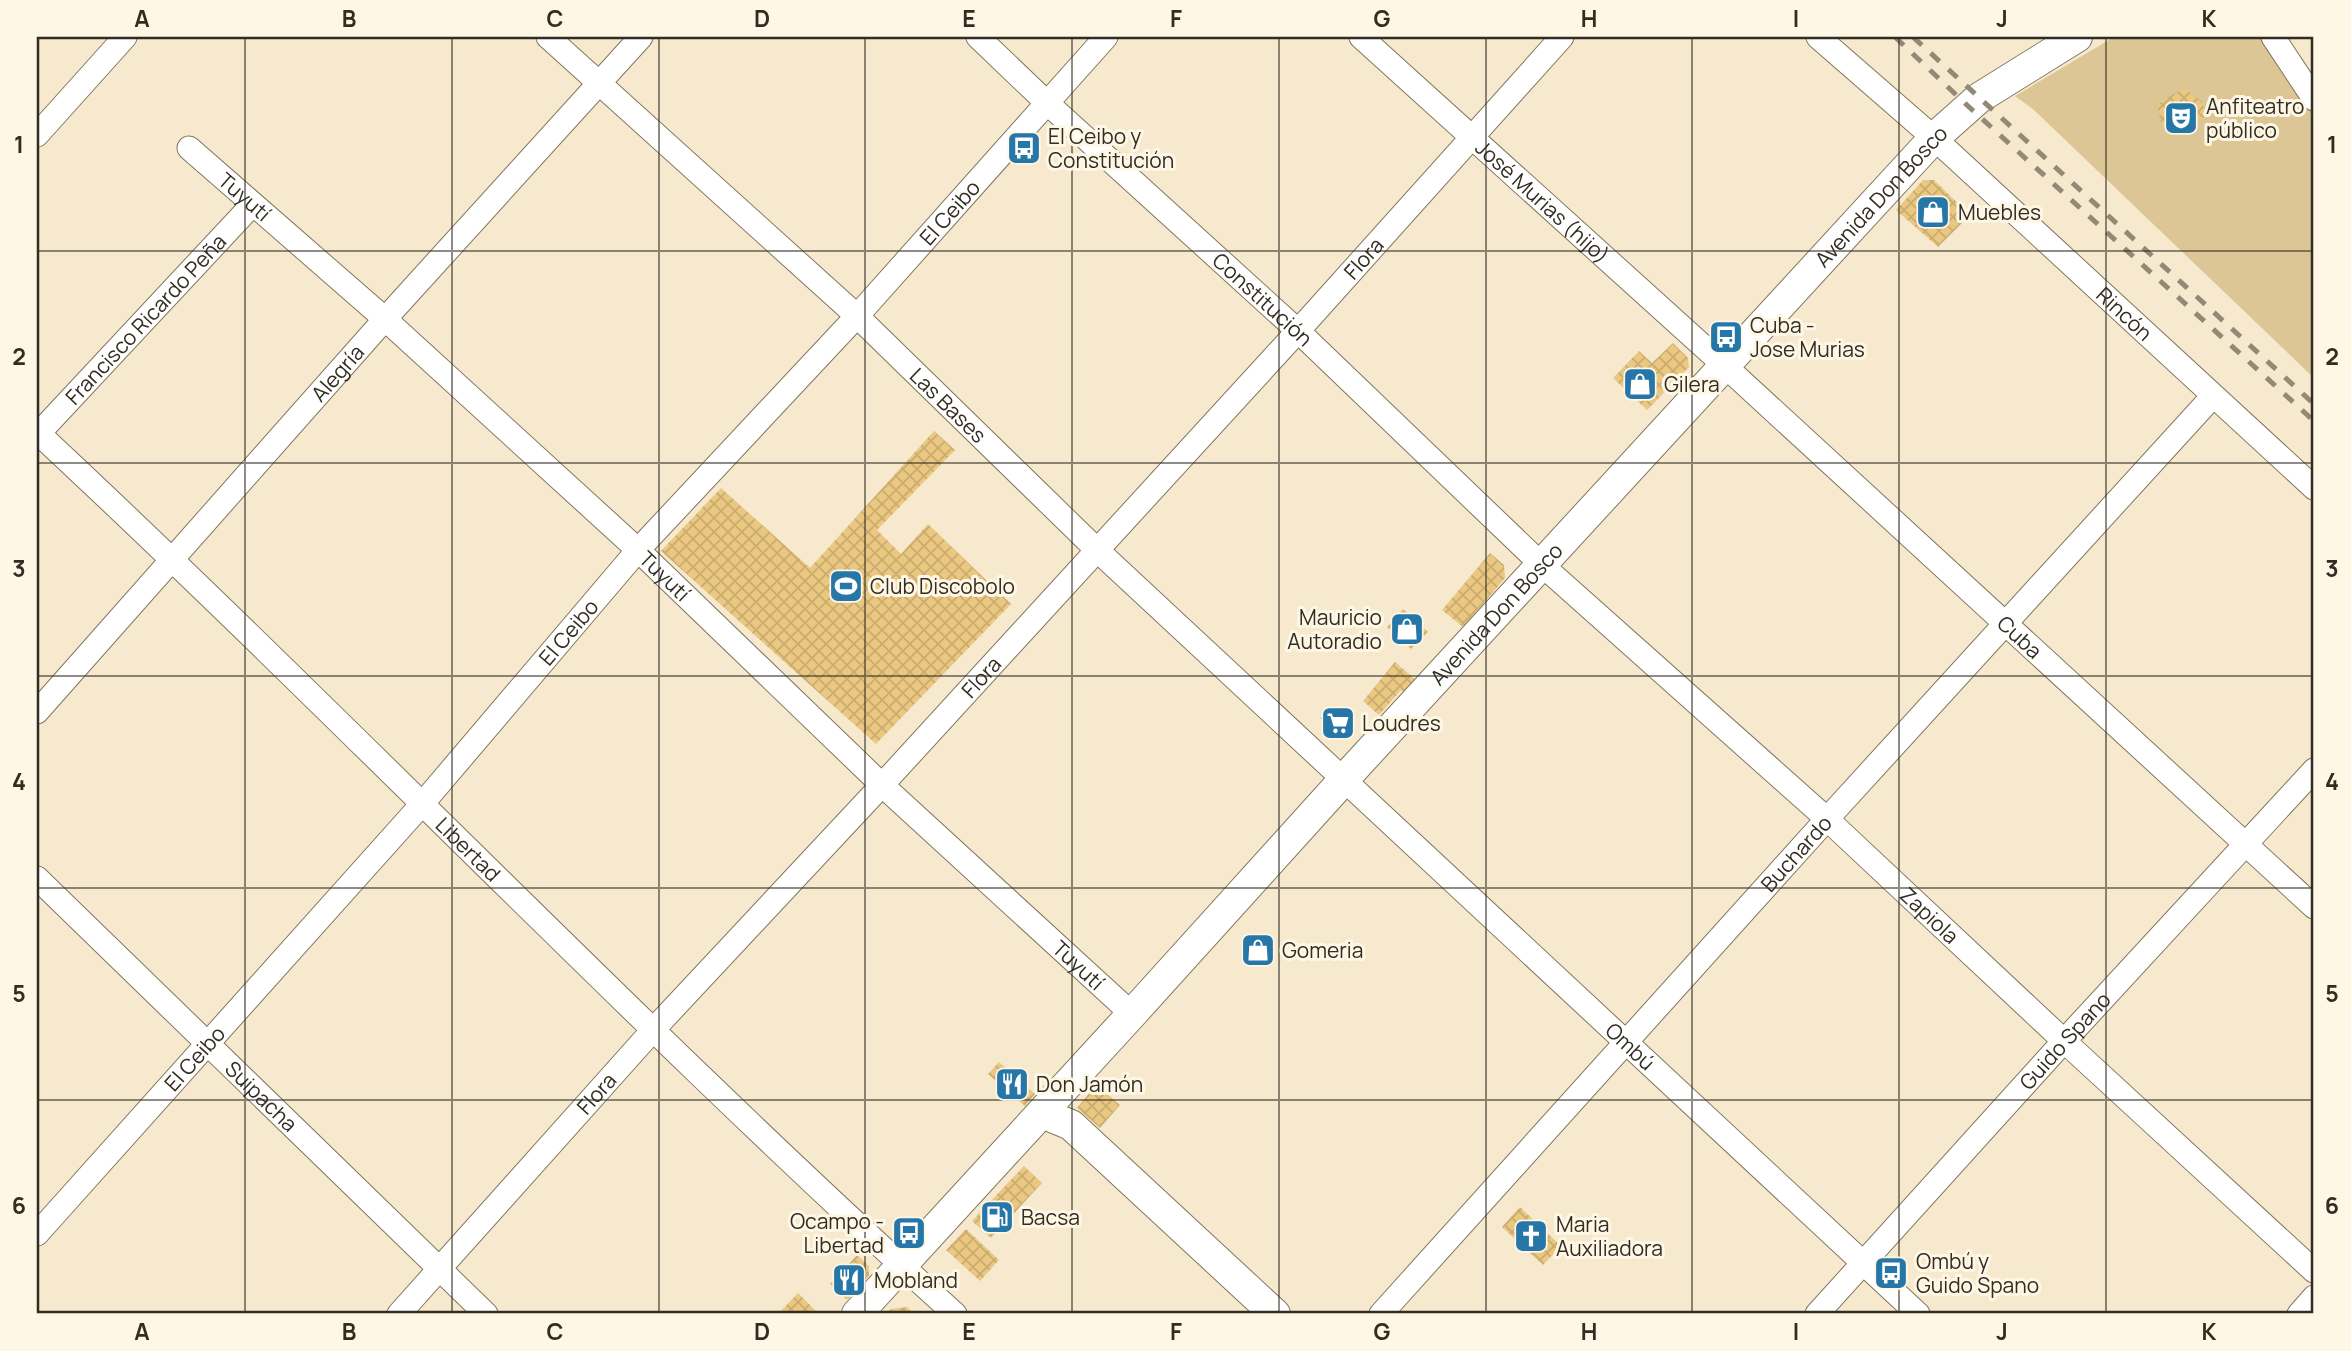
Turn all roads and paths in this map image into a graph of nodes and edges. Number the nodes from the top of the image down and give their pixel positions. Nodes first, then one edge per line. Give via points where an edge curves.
1 (125, 37) edge
2 (548, 37) edge
3 (641, 37) edge
4 (978, 37) edge
5 (1106, 37) edge
6 (1361, 37) edge
7 (1562, 37) edge
8 (1818, 37) edge
9 (2077, 37) edge
10 (2273, 37) edge
11 (2046, 46) edge
12 (598, 84) junction
13 (2314, 99) edge
14 (1046, 102) junction
15 (37, 135) edge
16 (1472, 138) junction
17 (1934, 138) junction
18 (189, 148) dead end
19 (252, 205) junction
20 (857, 316) junction
21 (385, 319) junction
22 (1298, 331) junction
23 (1725, 366) junction
24 (2213, 396) junction
25 (38, 432) edge
26 (2314, 488) edge
27 (1096, 549) junction
28 (638, 550) junction
29 (172, 559) junction
30 (1542, 565) junction
31 (2005, 623) junction
32 (37, 712) edge
33 (2314, 770) edge
34 (1344, 778) junction
35 (882, 785) junction
36 (423, 803) junction
37 (1828, 819) junction
38 (2245, 844) junction
39 (37, 878) edge
40 (2314, 906) edge
41 (1132, 1014) junction
42 (653, 1030) junction
43 (2064, 1041) junction
44 (206, 1042) junction
45 (1628, 1043) junction
46 (1042, 1113) junction
47 (37, 1234) edge
48 (1862, 1264) junction
49 (901, 1265) junction
50 (440, 1270) junction
51 (2314, 1271) edge
52 (2314, 1297) edge
53 (399, 1314) edge
54 (485, 1314) edge
55 (857, 1314) edge
56 (955, 1314) edge
57 (1247, 1314) edge
58 (1275, 1314) edge
59 (1381, 1314) edge
60 (1817, 1314) edge
61 (1918, 1314) edge
62 (2299, 1314) edge

1 - 15 street
2 - 12 street, Las Bases
3 - 12 street, Alegría
4 - 14 street, Constitución
5 - 14 street, El Ceibo
6 - 16 street, José Murias (hijo)
7 - 16 street, Flora
8 - 17 street, Rincón
9 - 11 main road, Avenida Don Bosco
10 - 13 street
11 - 17 main road, Avenida Don Bosco
12 - 20 street, Las Bases
12 - 21 street, Alegría
14 - 20 street, El Ceibo
14 - 22 street, Constitución
16 - 22 street, Flora
16 - 23 street, José Murias (hijo)
17 - 23 main road, Avenida Don Bosco
17 - 24 street, Rincón
18 - 19 street, Tuyutí
19 - 21 street, Tuyutí
19 - 25 street, Francisco Ricardo Peña
20 - 27 street, Las Bases
20 - 28 street, El Ceibo
21 - 28 street, Tuyutí
21 - 29 street, Alegría
22 - 27 street, Flora
22 - 30 street, Constitución
23 - 30 main road, Avenida Don Bosco
23 - 31 street, Cuba
24 - 26 street, Rincón
24 - 31 street, Buchardo
25 - 29 street, Libertad
27 - 34 street, Las Bases
27 - 35 street, Flora
28 - 35 street, Tuyutí
28 - 36 street, El Ceibo
29 - 32 street, Alegría
29 - 36 street, Libertad
30 - 34 main road, Avenida Don Bosco
30 - 37 street, Zapiola
31 - 37 street, Buchardo
31 - 38 street, Cuba
33 - 38 street, Guido Spano
34 - 41 main road, Avenida Don Bosco
34 - 45 street, Ombú
35 - 41 street, Tuyutí
35 - 42 street, Flora
36 - 42 street, Libertad
36 - 44 street, El Ceibo
37 - 43 street, Zapiola
37 - 45 street, Buchardo
38 - 40 street, Cuba
38 - 43 street, Guido Spano
39 - 44 street, Suipacha
41 - 46 main road, Avenida Don Bosco
42 - 49 street, Libertad
42 - 50 street, Flora
43 - 48 street, Guido Spano
43 - 51 street, Zapiola
44 - 47 street, El Ceibo
44 - 50 street, Suipacha
45 - 48 street, Ombú
45 - 59 street, Buchardo
46 - 49 main road, Avenida Don Bosco
46 - 57 main road via 1059,1139
46 - 58 main road via 1071,1125
48 - 60 street, Guido Spano
48 - 61 street, Ombú
49 - 55 main road, Avenida Don Bosco
49 - 56 street, Libertad
50 - 53 street, Flora
50 - 54 street, Suipacha
52 - 62 street

